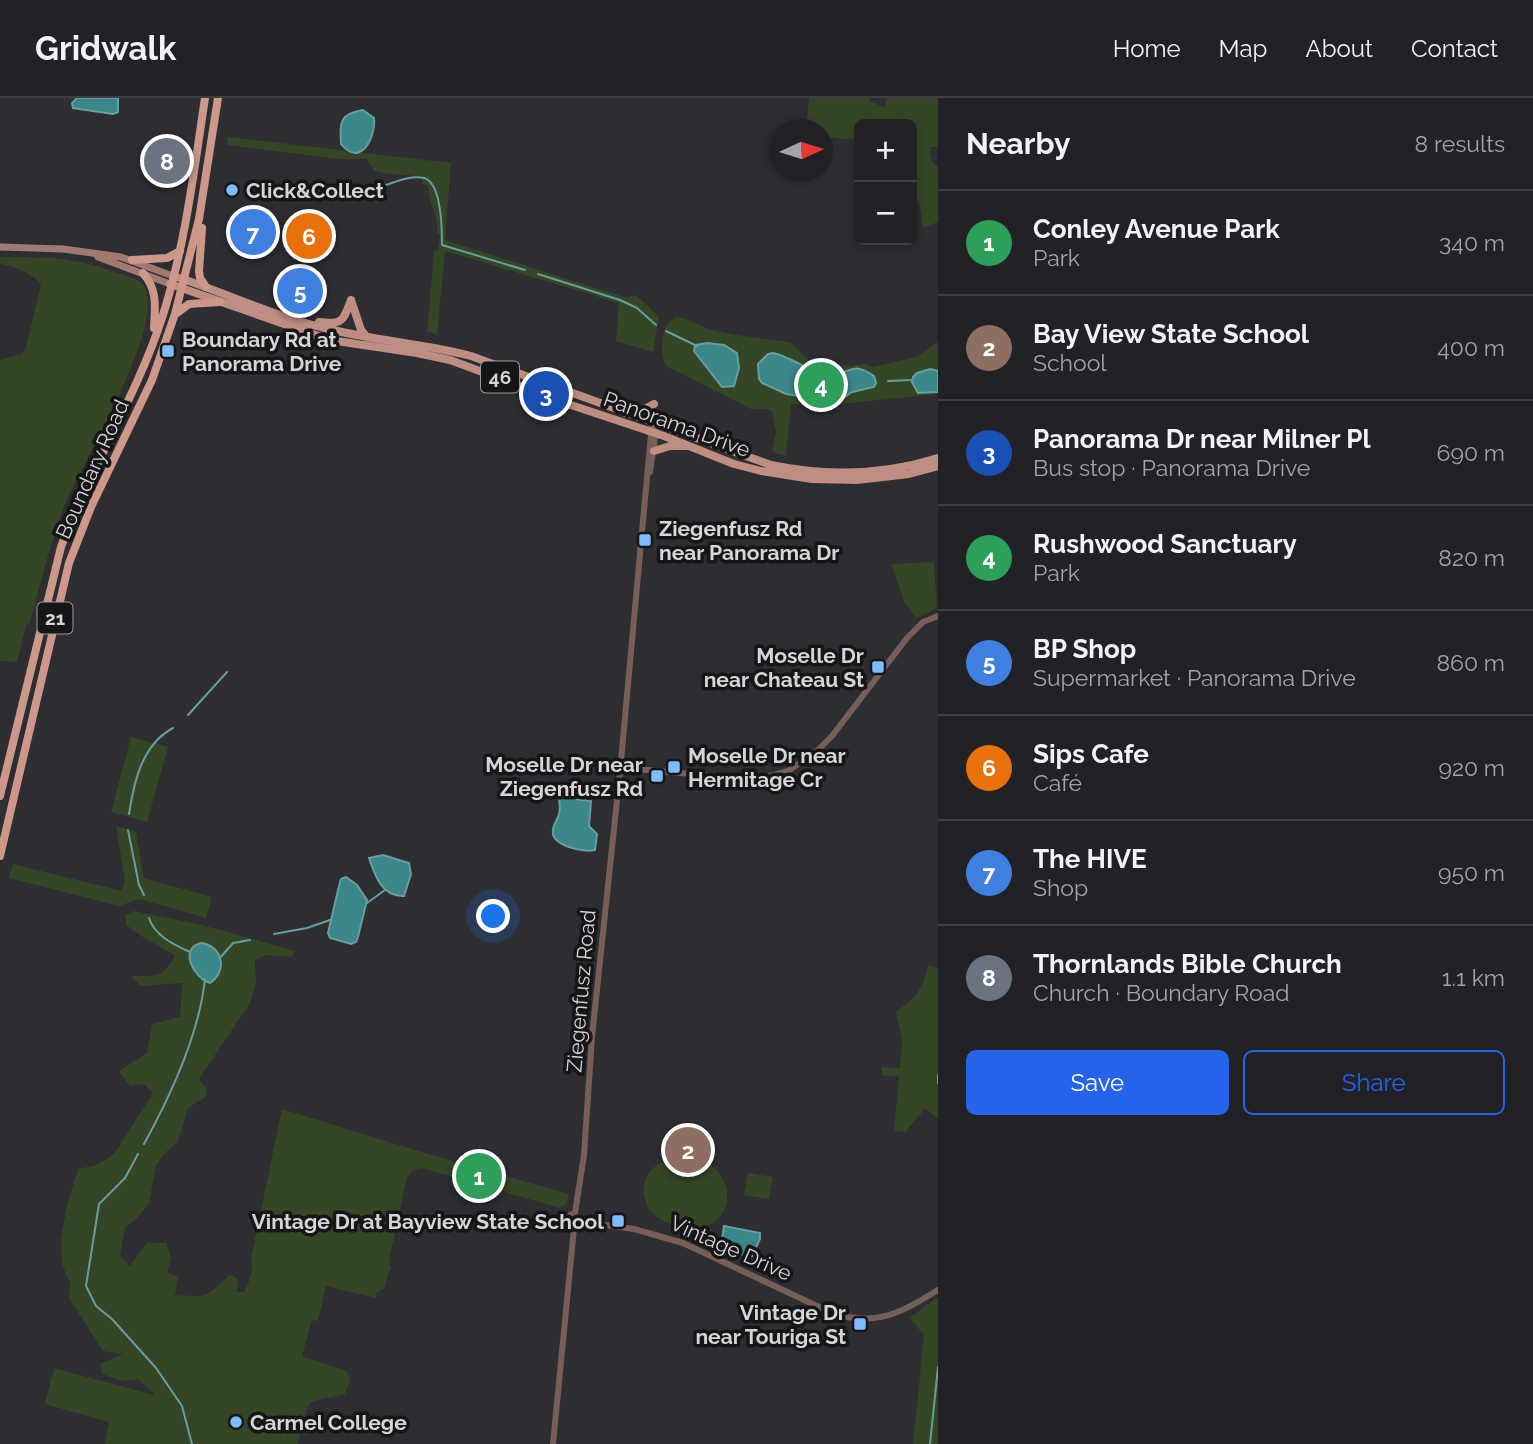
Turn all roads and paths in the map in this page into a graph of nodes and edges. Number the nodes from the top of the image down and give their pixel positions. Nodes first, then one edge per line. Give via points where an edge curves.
1 (205, 98) edge
2 (218, 98) edge
3 (202, 120) junction
4 (215, 122) junction
5 (206, 180) junction
6 (0, 247) edge
7 (180, 251) junction
8 (84, 252) junction
9 (132, 260) junction
10 (143, 273) junction
11 (172, 280) junction
12 (184, 285) junction
13 (206, 287) junction
14 (220, 302) junction
15 (175, 314) junction
16 (306, 323) junction
17 (367, 337) junction
18 (154, 338) junction
19 (654, 404) dead end
20 (623, 414) junction
21 (654, 428) junction
22 (689, 446) junction
23 (654, 451) junction
24 (938, 458) edge
25 (938, 466) edge
26 (646, 488) junction
27 (69, 526) junction
28 (81, 531) junction
29 (938, 616) edge
30 (623, 770) junction
31 (0, 796) edge
32 (0, 856) edge
33 (575, 1213) junction
34 (583, 1222) junction
35 (574, 1228) junction
36 (938, 1290) edge
37 (553, 1444) edge

1 - 3 highway, Boundary Road / 21
2 - 4 highway, Boundary Road / 21
3 - 4 highway
3 - 7 highway, Boundary Road / 21
4 - 5 highway, Boundary Road / 21
5 - 12 highway, Boundary Road / 21
5 - 13 highway via 199,259 200,278
6 - 8 main road
7 - 9 highway via 167,258
7 - 11 highway, Boundary Road / 21
8 - 9 main road
8 - 10 main road
9 - 11 main road
10 - 11 main road
10 - 18 highway via 155,294
11 - 12 main road, Panorama Drive / 46
11 - 18 highway, Boundary Road / 21
12 - 13 main road, Panorama Drive / 46
12 - 14 main road, Panorama Drive / 46
12 - 15 highway, Boundary Road / 21
13 - 16 main road, Panorama Drive / 46
14 - 15 highway via 189,304
14 - 21 main road, Panorama Drive / 46 via 330,340 450,360
15 - 28 highway, Boundary Road / 21 via 152,380
16 - 17 main road, Panorama Drive / 46
16 - 17 main road via 342,320 351,300
17 - 20 main road, Panorama Drive / 46 via 471,356
18 - 27 highway, Boundary Road / 21
19 - 20 main road
20 - 21 main road, Panorama Drive / 46
21 - 22 main road, Panorama Drive / 46
21 - 23 street
21 - 24 main road, Panorama Drive / 46 via 771,466 822,474 885,471
21 - 26 street
22 - 23 main road
22 - 25 main road, Panorama Drive / 46 via 749,468 825,480 887,477
23 - 26 street
26 - 30 street
27 - 28 highway
27 - 31 highway, Boundary Road / 21
28 - 32 highway, Boundary Road / 21 via 59,599
29 - 30 street via 923,622 907,638 832,736 788,771 755,780
30 - 33 street, Ziegenfusz Road
33 - 34 street
33 - 35 street via 568,1220
34 - 35 street
34 - 36 street, Vintage Drive via 634,1229 683,1243 852,1319 899,1313
35 - 37 street

